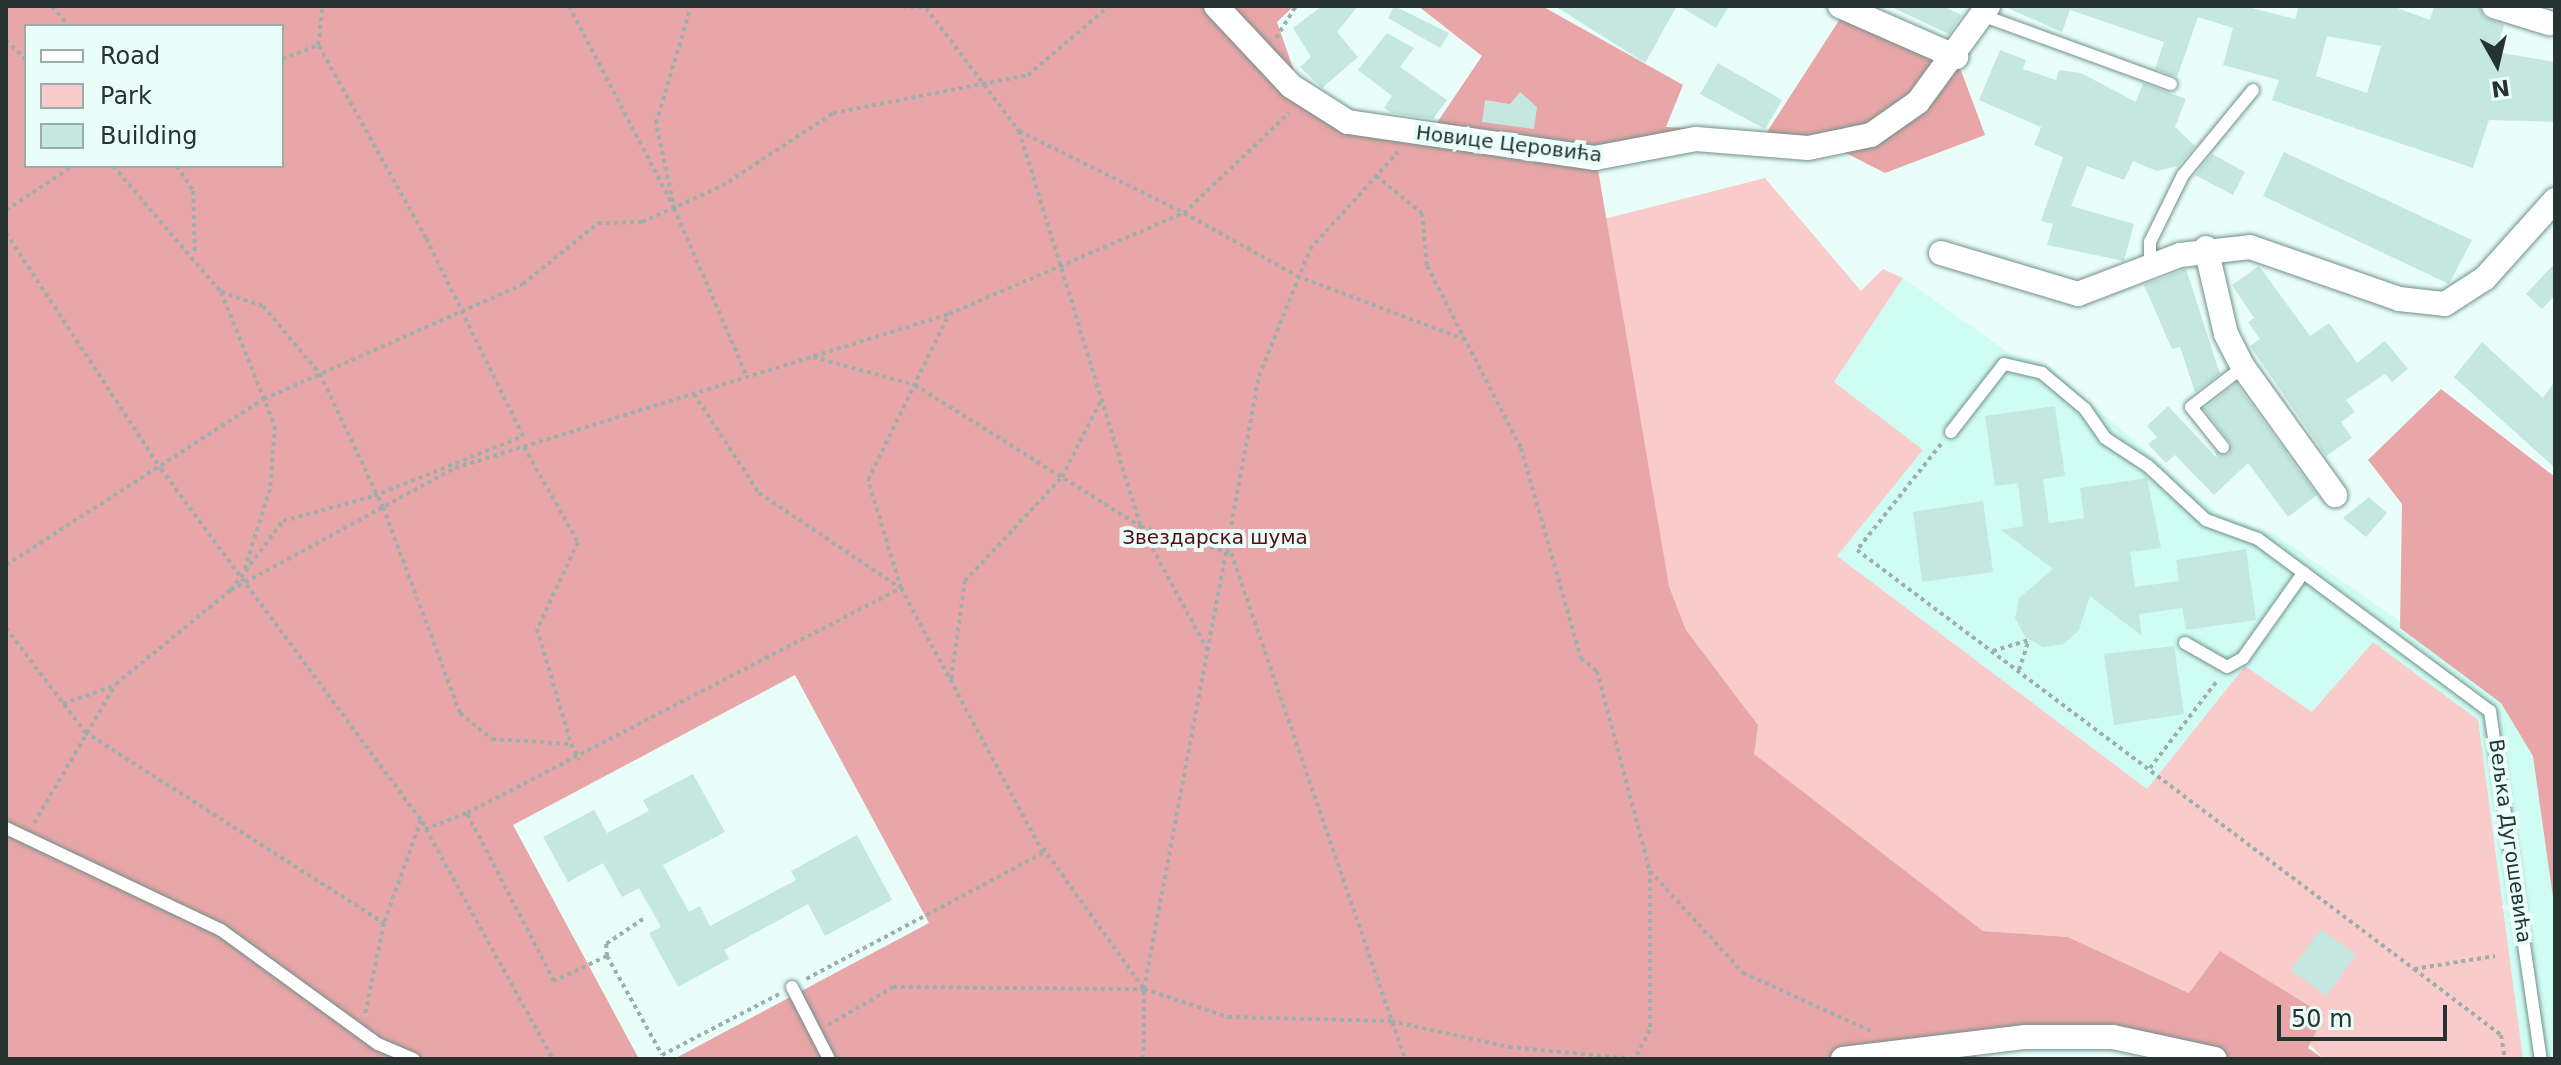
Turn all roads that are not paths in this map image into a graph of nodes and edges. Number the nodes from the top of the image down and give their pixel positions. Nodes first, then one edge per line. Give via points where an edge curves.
1 (1216, 6) edge
2 (1840, 6) edge
3 (2494, 6) edge
4 (1986, 11) edge
5 (2549, 23) dead end
6 (1956, 57) junction
7 (2171, 84) dead end
8 (2253, 90) dead end
9 (2555, 200) edge
10 (2206, 248) junction
11 (1941, 253) dead end
12 (2150, 265) junction
13 (2243, 367) junction
14 (1951, 432) road end
15 (2223, 447) dead end
16 (2335, 495) dead end
17 (2304, 572) junction
18 (2185, 643) dead end
19 (6, 828) edge
20 (792, 987) road end
21 (414, 1059) edge
22 (829, 1059) edge
23 (1843, 1059) edge
24 (2215, 1059) edge
25 (2541, 1059) edge

1 - 6 street, Новице Церовића via 1291,86 1348,122 1595,158 1707,138 1832,146 1871,135 1907,113
2 - 6 street
3 - 5 street
4 - 6 street, Новице Церовића
4 - 7 lane
8 - 12 lane via 2183,175 2150,242
9 - 10 street via 2485,278 2445,304 2399,299 2279,252
10 - 12 street
10 - 13 street via 2226,334
11 - 12 street via 2078,294
13 - 15 lane via 2191,407
13 - 16 street
14 - 17 lane, Вељка Дугошевића via 2004,364 2042,373 2085,409 2105,438 2148,466 2206,520 2258,539
17 - 18 lane via 2243,658 2227,667
17 - 25 lane, Вељка Дугошевића via 2490,711
19 - 21 lane via 221,930 361,1031
20 - 22 lane
23 - 24 street via 2026,1037 2113,1037

